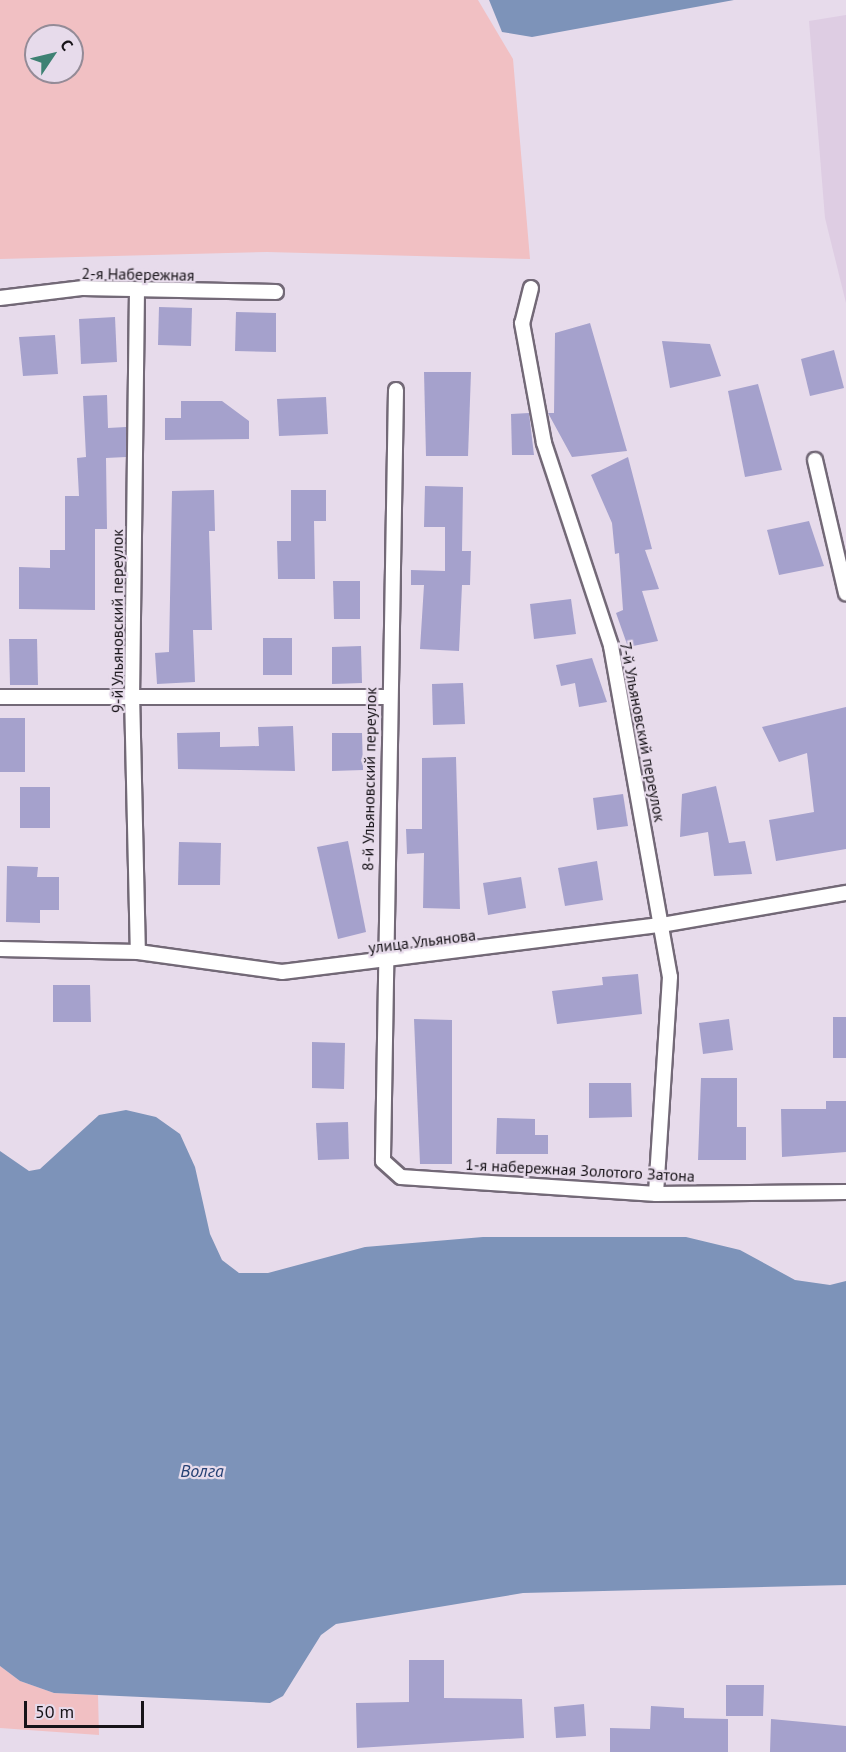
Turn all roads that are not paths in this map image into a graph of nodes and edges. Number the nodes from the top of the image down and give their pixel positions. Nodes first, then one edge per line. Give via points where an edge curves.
1 (531, 288) dead end
2 (137, 290) junction
3 (276, 292) dead end
4 (0, 298) edge
5 (396, 390) dead end
6 (815, 460) dead end
7 (846, 593) edge
8 (132, 693) junction
9 (387, 697) junction
10 (0, 698) edge
11 (846, 893) edge
12 (662, 925) junction
13 (0, 948) edge
14 (138, 952) junction
15 (382, 963) junction
16 (387, 1167) joint
17 (846, 1192) edge
18 (656, 1194) junction

1 - 12 street, 7-й Ульяновский переулок via 522,323 544,443 611,646
2 - 3 street, 2-я Набережная
2 - 4 street, 2-я Набережная via 83,288
2 - 8 street, 9-й Ульяновский переулок
5 - 9 street, 8-й Ульяновский переулок
6 - 7 street
8 - 9 street
8 - 10 street
8 - 14 street, 9-й Ульяновский переулок
9 - 15 street, 8-й Ульяновский переулок
11 - 12 street, улица Ульянова
12 - 15 street, улица Ульянова
12 - 18 street, 7-й Ульяновский переулок via 670,976
13 - 14 street, улица Ульянова
14 - 15 street, улица Ульянова via 282,972
15 - 16 street, 8-й Ульяновский переулок via 381,1154
16 - 18 street, 1-я набережная Золотого Затона via 401,1176
17 - 18 street, 1-я набережная Золотого Затона

